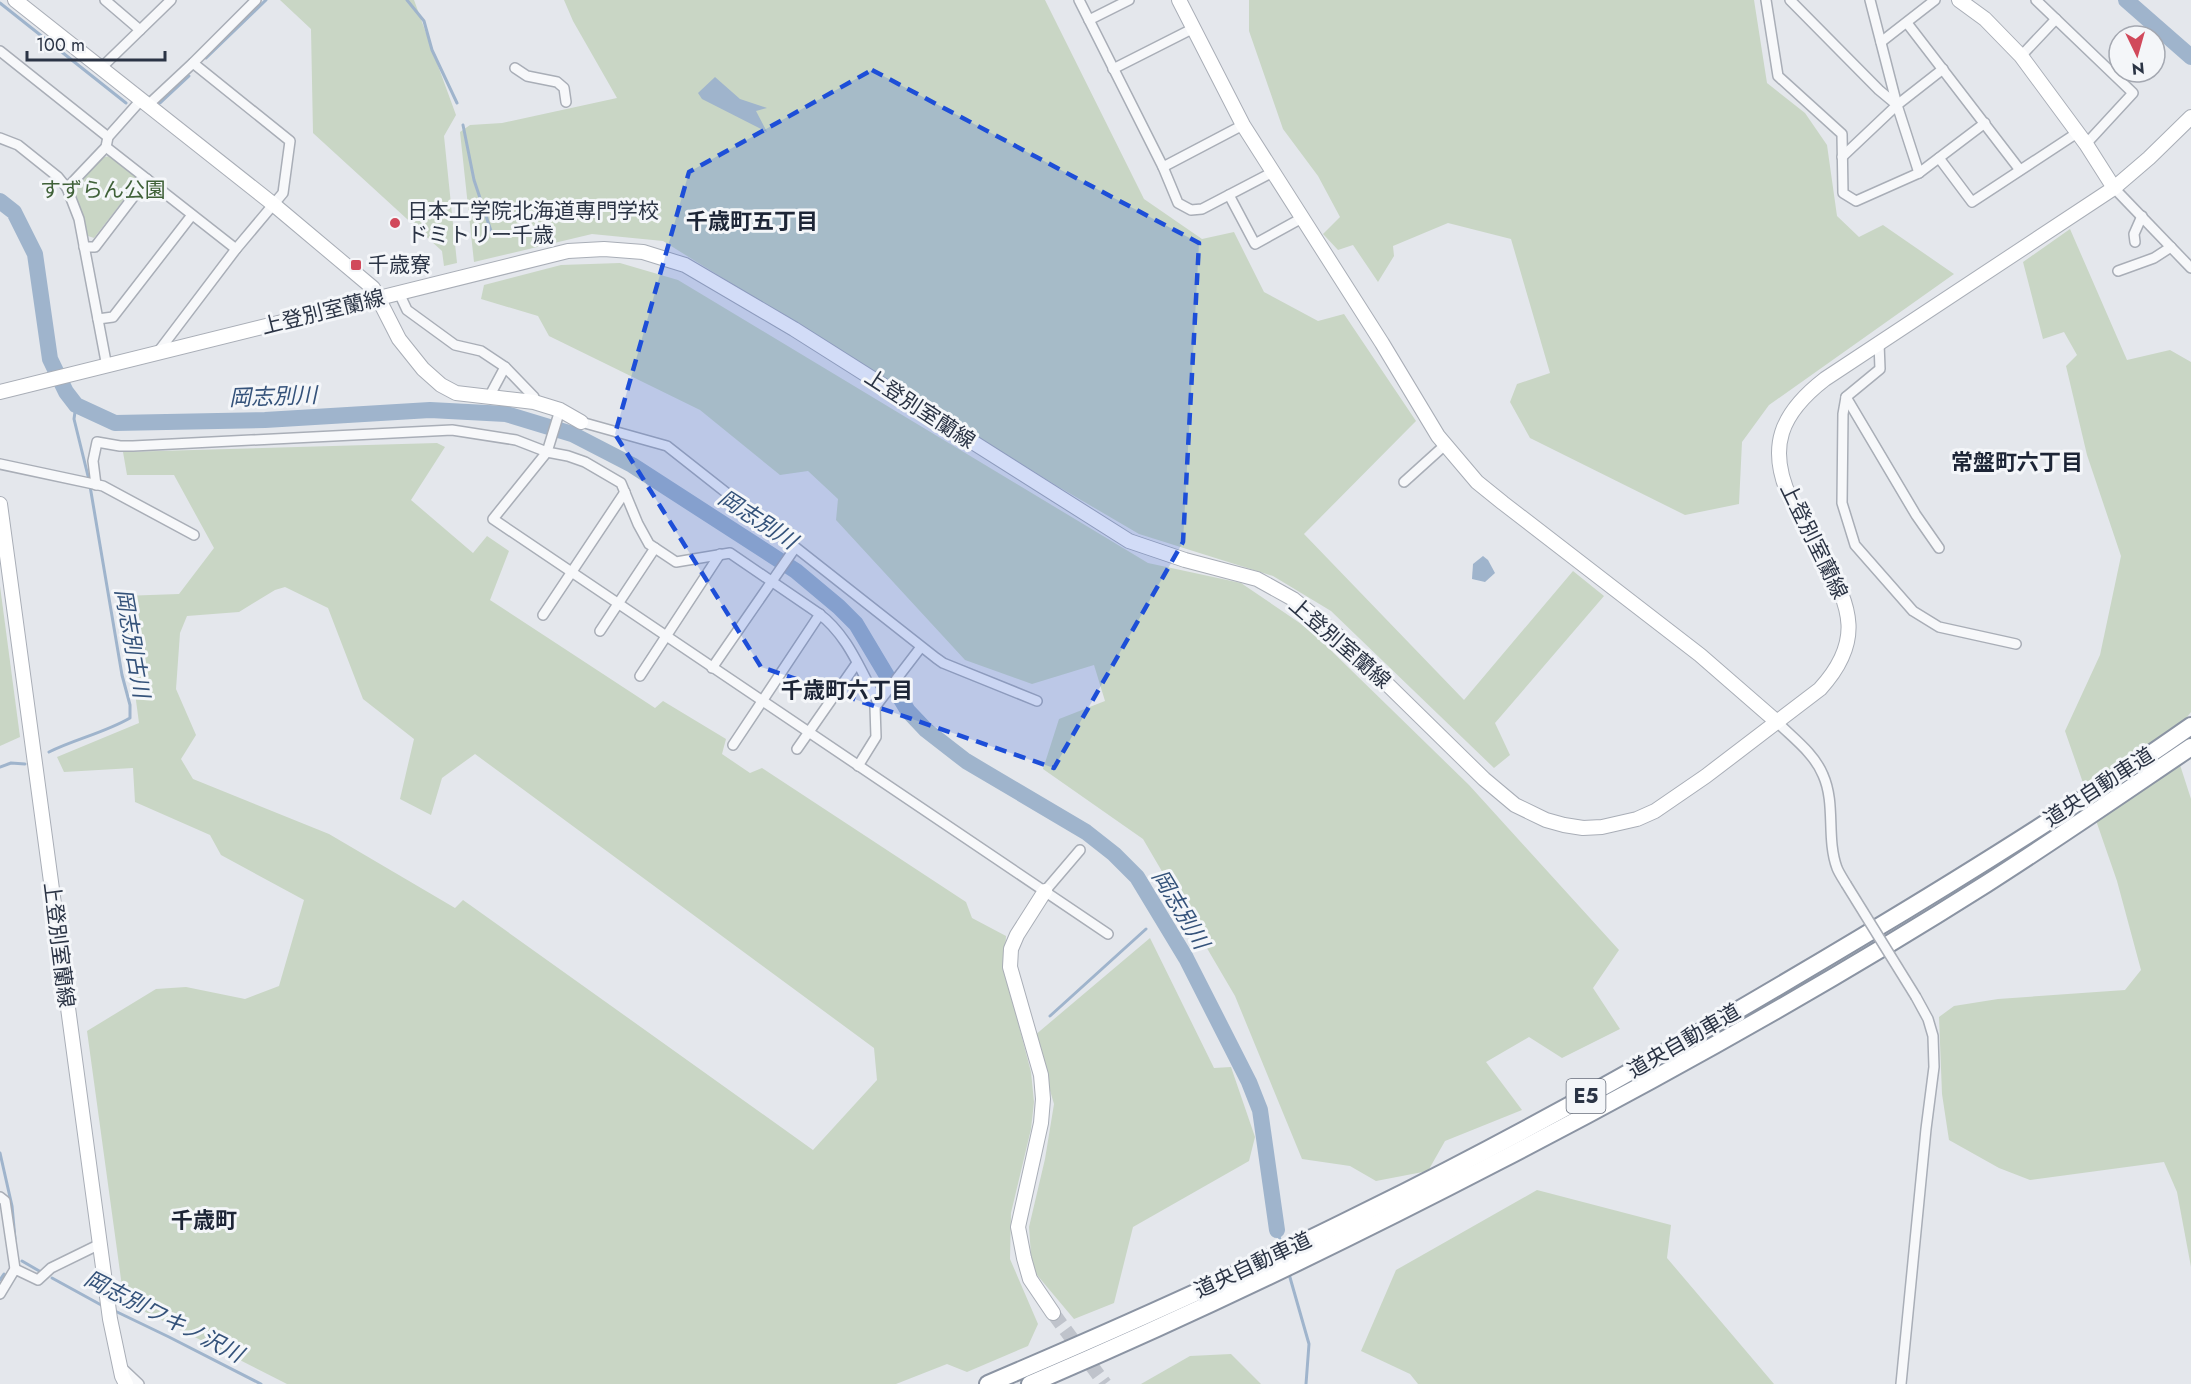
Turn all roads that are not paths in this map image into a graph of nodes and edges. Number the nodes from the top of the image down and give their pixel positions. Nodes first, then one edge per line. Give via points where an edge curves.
1 (15, 0) edge
2 (105, 0) edge
3 (171, 0) edge
4 (256, 0) edge
5 (1079, 0) edge
6 (1129, 0) edge
7 (1179, 0) edge
8 (1766, 0) edge
9 (1790, 0) edge
10 (1870, 0) edge
11 (1935, 0) edge
12 (1959, 0) edge
13 (2036, 0) edge
14 (2056, 19) junction
15 (1089, 20) junction
16 (1907, 23) junction
17 (1194, 28) junction
18 (140, 30) junction
19 (1881, 42) junction
20 (0, 51) edge
21 (2020, 56) junction
22 (193, 63) junction
23 (101, 68) junction
24 (515, 68) dead end
25 (1113, 69) junction
26 (1943, 69) junction
27 (566, 102) dead end
28 (145, 103) junction
29 (1897, 105) junction
30 (2191, 117) edge
31 (1985, 123) junction
32 (1243, 125) junction
33 (2077, 133) junction
34 (0, 138) edge
35 (107, 142) junction
36 (2086, 144) junction
37 (1842, 157) junction
38 (1939, 158) junction
39 (1163, 167) junction
40 (2020, 170) junction
41 (1273, 172) junction
42 (1919, 173) junction
43 (147, 179) junction
44 (68, 188) junction
45 (2114, 188) junction
46 (1229, 195) junction
47 (273, 204) junction
48 (192, 215) junction
49 (2142, 216) junction
50 (1302, 218) junction
51 (2135, 242) dead end
52 (84, 247) junction
53 (2171, 247) junction
54 (236, 249) junction
55 (2191, 268) edge
56 (2118, 271) dead end
57 (399, 293) junction
58 (378, 298) junction
59 (98, 320) junction
60 (1879, 343) junction
61 (156, 354) junction
62 (107, 367) junction
63 (505, 368) junction
64 (0, 392) edge
65 (489, 397) junction
66 (1846, 397) junction
67 (534, 402) junction
68 (558, 417) junction
69 (581, 422) joint
70 (1445, 445) junction
71 (548, 449) junction
72 (0, 464) edge
73 (1404, 483) dead end
74 (96, 485) junction
75 (625, 492) junction
76 (0, 504) edge
77 (194, 535) dead end
78 (655, 548) junction
79 (1939, 548) dead end
80 (793, 552) junction
81 (720, 554) junction
82 (572, 573) junction
83 (772, 583) junction
84 (618, 603) junction
85 (820, 614) junction
86 (543, 615) dead end
87 (600, 631) dead end
88 (666, 636) junction
89 (2016, 644) dead end
90 (921, 647) junction
91 (857, 663) junction
92 (712, 668) junction
93 (640, 676) dead end
94 (879, 700) junction
95 (762, 701) junction
96 (1037, 701) dead end
97 (1777, 722) junction
98 (2191, 726) edge
99 (808, 733) junction
100 (733, 745) dead end
101 (2191, 747) edge
102 (797, 749) dead end
103 (2158, 759) junction
104 (858, 766) junction
105 (1080, 850) dead end
106 (1045, 891) junction
107 (1108, 934) dead end
108 (0, 1197) edge
109 (100, 1244) junction
110 (15, 1269) junction
111 (0, 1294) edge
112 (1053, 1313) tunnel mouth
113 (120, 1366) junction
114 (126, 1384) edge
115 (139, 1384) edge
116 (988, 1384) edge
117 (1030, 1384) edge
118 (1901, 1384) edge

1 - 23 main road
2 - 18 street
3 - 18 street
4 - 22 street
5 - 15 street
6 - 15 street
7 - 17 main road
8 - 37 street via 1778,76 1842,134
9 - 29 street
10 - 19 street
11 - 16 street
12 - 21 main road via 1985,19
13 - 14 street
14 - 21 street
14 - 36 street via 2133,93
15 - 25 street
16 - 19 street
16 - 26 street
17 - 25 street
17 - 32 main road
18 - 23 street
19 - 29 street
20 - 35 street
21 - 33 main road
22 - 28 street
22 - 47 street via 290,141 283,193
23 - 28 main road
24 - 27 street via 527,76 557,82 564,88
25 - 39 street
26 - 29 street
26 - 31 street
28 - 35 street
28 - 47 main road
29 - 37 street
29 - 42 street
30 - 45 main road, 上登別室蘭線
31 - 38 street
31 - 40 street
32 - 39 street
32 - 41 main road
33 - 36 main road
33 - 40 street
34 - 44 street via 18,145
35 - 43 street
35 - 44 street
36 - 45 main road
37 - 42 street via 1843,193 1856,201
38 - 40 street via 1972,202
38 - 42 street
39 - 46 street via 1183,207 1197,210
41 - 46 street
41 - 50 main road
43 - 48 street
43 - 52 street via 95,247
44 - 52 street
45 - 49 street
45 - 60 main road, 上登別室蘭線
46 - 50 street via 1255,244
47 - 54 street
47 - 58 main road via 373,288
48 - 54 street
48 - 59 street via 113,317
49 - 51 street via 2134,234
49 - 53 street
50 - 70 main road
52 - 59 street
53 - 55 street
53 - 56 street via 2154,258
54 - 61 street
57 - 58 main road, 上登別室蘭線
57 - 63 street via 407,310 455,345 481,351
57 - 97 main road, 上登別室蘭線 via 568,251 643,252 685,265 1130,540 1257,579 1293,599 1336,634 1484,779 1515,805 1546,820 1583,828 1637,819 1695,784
58 - 61 main road, 上登別室蘭線
58 - 65 main road via 399,339 436,381 456,393
59 - 62 street
60 - 66 street via 1880,369
60 - 97 main road, 上登別室蘭線 via 1808,392 1789,415 1781,436 1784,485 1844,598 1849,628 1844,656 1835,673
61 - 62 main road, 上登別室蘭線
62 - 64 main road, 上登別室蘭線
63 - 65 street
63 - 67 street via 534,397
65 - 67 main road
66 - 79 street
66 - 89 street via 1842,503 1855,545 1913,611 1939,627
67 - 68 main road
68 - 69 main road
68 - 71 street
69 - 80 street via 667,446
70 - 73 street
70 - 97 main road via 1477,482 1700,655
71 - 74 street via 452,430 133,446 97,442 93,461
71 - 75 street via 585,462 621,483
71 - 82 street via 493,519
72 - 74 street
74 - 77 street
75 - 78 street via 638,524
75 - 82 street
76 - 109 main road, 上登別室蘭線
78 - 81 street via 675,562
78 - 84 street
80 - 83 street
80 - 90 street
81 - 83 street via 730,553
81 - 88 street
82 - 84 street
82 - 86 street
83 - 85 street
83 - 92 street
84 - 87 street
84 - 88 street
85 - 91 street via 850,647
85 - 95 street
88 - 92 street
88 - 93 street
90 - 94 street
90 - 96 street via 943,663
91 - 94 street
91 - 99 street
92 - 95 street
94 - 104 street via 875,707 876,737
95 - 99 street
95 - 100 street
97 - 118 street, bridge via 1813,757 1823,774 1829,794 1837,869 1917,998 1933,1036 1934,1067
98 - 103 highway, 道央自動車道 / E5
99 - 102 street
99 - 104 street
101 - 103 highway, 道央自動車道 / E5
103 - 116 highway, 道央自動車道 / E5 via 1784,984 1480,1154 1119,1328
103 - 117 highway, 道央自動車道 / E5 via 1986,883 1772,1014 1626,1095 1260,1282
104 - 106 street
105 - 106 street
106 - 107 street
106 - 112 main road via 1017,935 1010,968 1041,1075 1043,1099 1018,1227 1030,1279
108 - 110 street via 5,1201
109 - 110 street via 51,1268 38,1280
109 - 113 main road, 上登別室蘭線
110 - 111 street
113 - 114 main road, 上登別室蘭線
113 - 115 street

